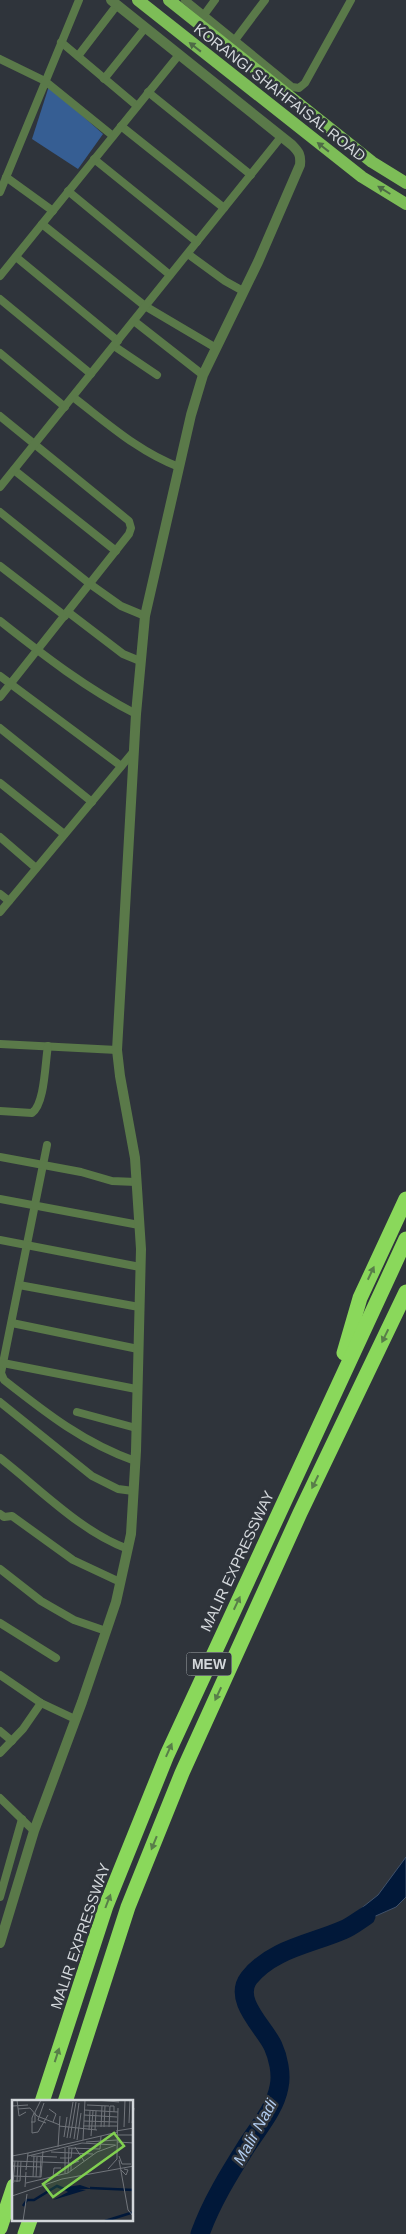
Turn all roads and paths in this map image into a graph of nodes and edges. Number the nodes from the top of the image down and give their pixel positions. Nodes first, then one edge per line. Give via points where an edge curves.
1 (79, 0) edge
2 (138, 0) edge
3 (169, 0) edge
4 (185, 0) edge
5 (216, 0) edge
6 (265, 0) edge
7 (351, 0) edge
8 (114, 2) edge
9 (204, 15) junction
10 (145, 28) junction
11 (235, 40) junction
12 (61, 42) junction
13 (78, 56) junction
14 (178, 56) junction
15 (0, 59) edge
16 (104, 79) junction
17 (45, 80) junction
18 (148, 92) junction
19 (137, 106) junction
20 (121, 126) junction
21 (113, 136) junction
22 (281, 137) junction
23 (94, 159) junction
24 (251, 175) junction
25 (6, 177) junction
26 (406, 183) edge
27 (68, 191) junction
28 (0, 192) edge
29 (406, 204) edge
30 (224, 208) junction
31 (53, 211) junction
32 (42, 224) junction
33 (197, 242) junction
34 (188, 254) junction
35 (16, 257) junction
36 (170, 275) junction
37 (0, 276) edge
38 (243, 291) junction
39 (0, 299) edge
40 (145, 306) junction
41 (134, 321) junction
42 (116, 343) junction
43 (216, 348) junction
44 (0, 353) edge
45 (91, 374) junction
46 (203, 375) junction
47 (157, 376) dead end
48 (73, 397) junction
49 (65, 407) junction
50 (0, 416) edge
51 (35, 444) junction
52 (179, 467) junction
53 (14, 470) junction
54 (0, 487) edge
55 (0, 512) edge
56 (116, 551) junction
57 (0, 566) edge
58 (90, 584) junction
59 (66, 614) junction
60 (145, 616) junction
61 (0, 621) edge
62 (38, 650) junction
63 (140, 662) junction
64 (0, 676) edge
65 (10, 684) junction
66 (0, 697) edge
67 (136, 714) junction
68 (0, 728) edge
69 (134, 751) junction
70 (121, 766) junction
71 (0, 783) edge
72 (92, 802) junction
73 (64, 834) junction
74 (0, 837) edge
75 (36, 868) junction
76 (0, 894) edge
77 (9, 901) junction
78 (0, 912) edge
79 (0, 1044) edge
80 (48, 1046) junction
81 (117, 1050) junction
82 (0, 1111) edge
83 (46, 1145) dead end
84 (0, 1157) edge
85 (42, 1165) junction
86 (136, 1182) junction
87 (0, 1199) edge
88 (406, 1199) edge
89 (34, 1206) junction
90 (139, 1225) junction
91 (406, 1239) edge
92 (0, 1240) edge
93 (27, 1246) junction
94 (140, 1268) junction
95 (19, 1285) junction
96 (406, 1292) edge
97 (139, 1307) junction
98 (12, 1323) junction
99 (138, 1349) junction
100 (3, 1363) junction
101 (136, 1389) junction
102 (0, 1402) edge
103 (331, 1403) junction
104 (77, 1412) dead end
105 (136, 1428) junction
106 (0, 1458) edge
107 (135, 1461) junction
108 (133, 1491) junction
109 (0, 1514) edge
110 (128, 1550) junction
111 (0, 1569) edge
112 (120, 1582) junction
113 (0, 1623) edge
114 (106, 1631) junction
115 (56, 1658) dead end
116 (0, 1675) edge
117 (41, 1703) junction
118 (75, 1719) junction
119 (0, 1732) edge
120 (12, 1741) junction
121 (0, 1753) edge
122 (0, 1798) edge
123 (22, 1819) junction
124 (34, 1830) junction
125 (0, 1897) edge
126 (0, 1943) edge
127 (43, 2100) edge
128 (66, 2100) edge
129 (12, 2192) edge
130 (0, 2228) edge

1 - 12 street
29 -> 2 main road, KORANGI SHAHFAISAL ROAD via 362,177
3 - 26 main road, KORANGI SHAHFAISAL ROAD via 372,162
4 - 9 street
5 - 9 street
6 - 11 street
7 - 11 street via 305,83 299,88 292,87
8 - 10 street
8 - 13 street
9 - 11 street
10 - 14 street
10 - 16 street
12 - 13 street
12 - 17 street
13 - 16 street
14 - 18 street
14 - 22 street
15 - 17 street
16 - 19 street
17 - 21 street
17 - 25 street
18 - 19 street
18 - 24 street
19 - 20 street
20 - 21 street
20 - 30 street
21 - 23 street
22 - 24 street
22 - 38 street via 299,151 300,165
23 - 27 street
23 - 33 street
24 - 30 street
25 - 28 street
25 - 31 street
27 - 31 street
27 - 36 street
30 - 33 street
31 - 32 street
32 - 35 street
32 - 40 street
33 - 34 street
34 - 36 street
34 - 38 street
35 - 37 street
35 - 42 street
36 - 40 street
38 - 43 street
39 - 45 street
40 - 41 street
40 - 43 street
41 - 42 street
41 - 46 street
42 - 45 street
42 - 47 street
43 - 46 street
44 - 49 street
45 - 48 street
46 - 52 street
48 - 49 street
48 - 52 street via 132,443 159,460
49 - 51 street
50 - 51 street
51 - 53 street
51 - 56 street via 129,521 129,534
52 - 60 street
53 - 54 street
53 - 56 street
55 - 58 street
56 - 58 street
57 - 59 street
58 - 59 street
58 - 60 street via 121,606
59 - 62 street
59 - 63 street via 122,654
60 - 63 street
61 - 62 street
62 - 65 street
62 - 67 street via 102,695
63 - 67 street
64 - 65 street
65 - 66 street
65 - 70 street
67 - 69 street
68 - 72 street
69 - 70 street
69 - 81 street
70 - 72 street
71 - 73 street
72 - 73 street
73 - 75 street
74 - 75 street
75 - 77 street
76 - 77 street
77 - 78 street
79 - 80 street
80 - 81 street
80 - 82 street via 38,1107 32,1113
81 - 86 street
83 - 85 street
84 - 85 street
85 - 86 street via 112,1181
85 - 89 street
86 - 90 street
87 - 89 street
103 -> 88 highway via 360,1298
89 - 90 street
89 - 93 street
90 - 94 street
91 - 103 highway, MALIR EXPRESSWAY / MEW
92 - 93 street
93 - 94 street
93 - 95 street
94 - 97 street
95 - 97 street
95 - 98 street
96 -> 128 highway, MEW via 300,1513 182,1773 128,1906
97 - 99 street
98 - 99 street
98 - 100 street
99 - 101 street
100 - 101 street
100 - 107 street via 1,1373 4,1380 51,1416 98,1447
101 - 105 street
102 - 108 street via 92,1476 113,1487
127 -> 103 highway, MALIR EXPRESSWAY / MEW via 106,1906 167,1755
104 - 105 street
105 - 107 street
106 - 110 street via 82,1524
107 - 108 street
108 - 110 street
109 - 112 street via 12,1516 73,1560
110 - 112 street
111 - 114 street via 49,1606 74,1620
112 - 114 street
113 - 115 street
114 - 118 street
116 - 117 street
117 - 118 street
117 - 120 street
118 - 124 street
119 - 120 street
120 - 121 street
122 - 123 street
123 - 124 street
123 - 125 street
124 - 126 street
129 - 130 highway

